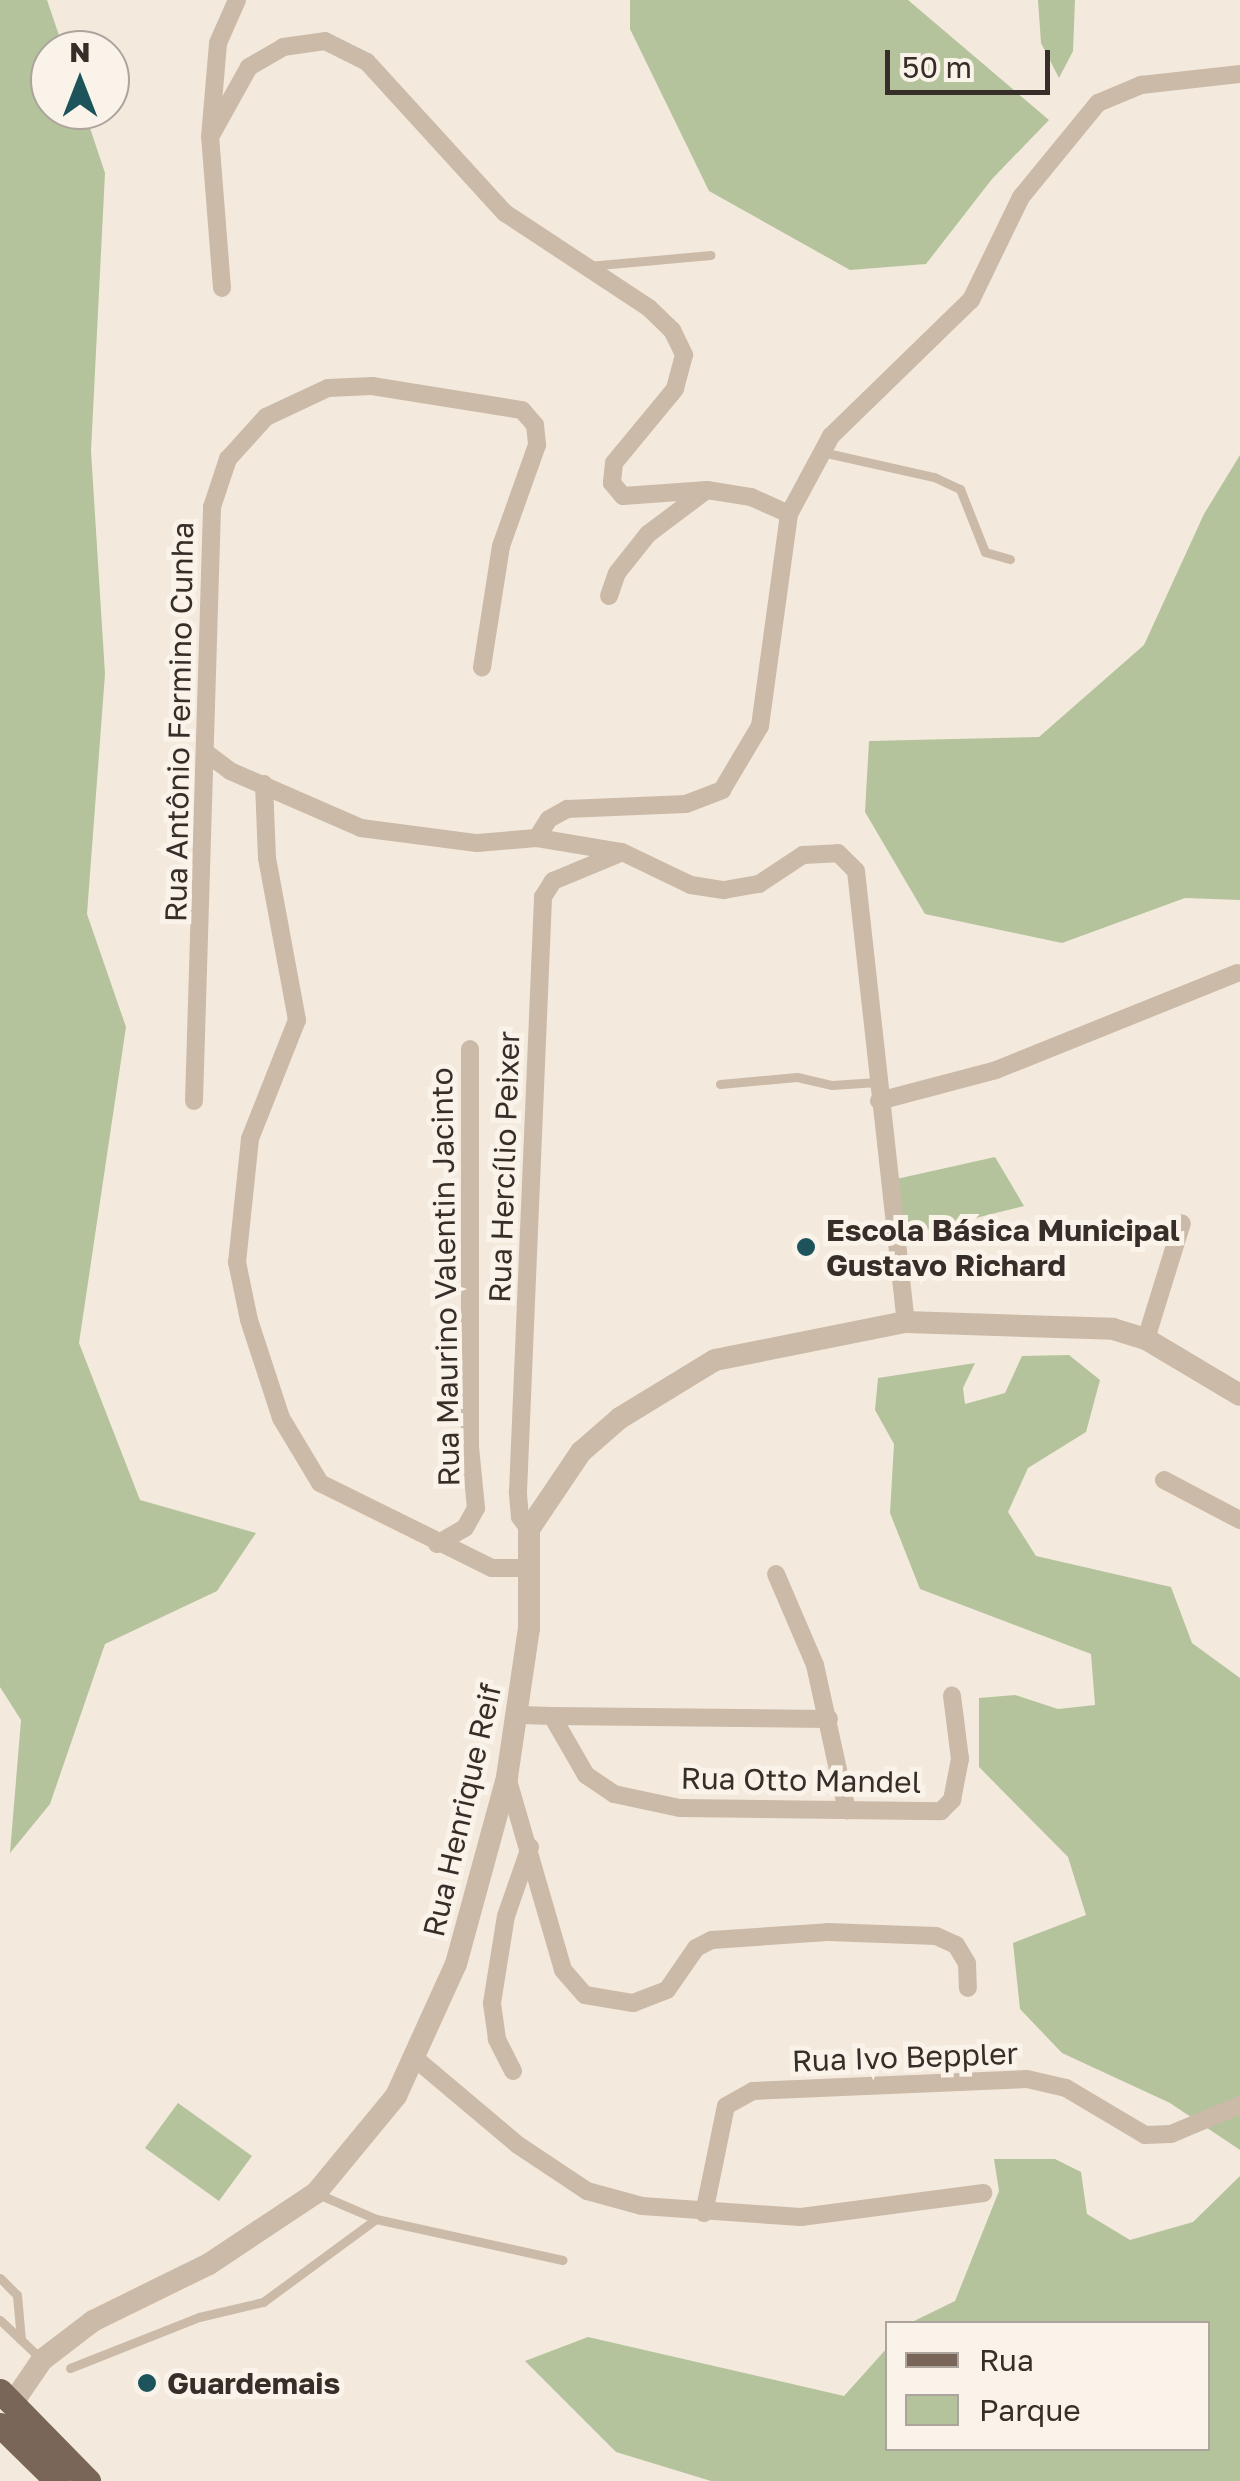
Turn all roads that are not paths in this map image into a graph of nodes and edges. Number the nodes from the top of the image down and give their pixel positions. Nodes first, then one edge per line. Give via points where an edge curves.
1 (237, 0) edge
2 (1240, 74) edge
3 (210, 137) junction
4 (712, 255) dead end
5 (580, 267) junction
6 (222, 288) dead end
7 (822, 452) junction
8 (706, 490) junction
9 (789, 514) junction
10 (1010, 559) dead end
11 (609, 596) dead end
12 (482, 668) dead end
13 (205, 752) junction
14 (264, 784) junction
15 (538, 838) junction
16 (622, 852) junction
17 (1237, 973) dead end
18 (470, 1049) dead end
19 (720, 1084) dead end
20 (878, 1091) junction
21 (194, 1100) dead end
22 (1182, 1223) dead end
23 (906, 1322) junction
24 (1146, 1338) junction
25 (1240, 1395) edge
26 (1164, 1480) dead end
27 (1240, 1520) edge
28 (529, 1529) junction
29 (437, 1544) junction
30 (524, 1568) junction
31 (776, 1574) dead end
32 (952, 1696) dead end
33 (521, 1715) junction
34 (552, 1716) junction
35 (828, 1719) junction
36 (507, 1777) junction
37 (846, 1811) junction
38 (530, 1847) junction
39 (968, 1988) dead end
40 (417, 2060) junction
41 (514, 2071) dead end
42 (1240, 2105) edge
43 (316, 2193) junction
44 (984, 2193) dead end
45 (704, 2212) junction
46 (376, 2219) junction
47 (563, 2260) dead end
48 (0, 2278) edge
49 (0, 2320) edge
50 (21, 2340) junction
51 (42, 2360) junction
52 (70, 2368) dead end
53 (4, 2410) edge
54 (57, 2481) edge
55 (88, 2481) edge

1 - 3 street via 218,43
2 - 7 street via 1141,84 1098,103 1021,197 971,300
3 - 5 street via 250,67 283,47 325,41 367,62 505,213
3 - 6 street
4 - 5 lane
5 - 8 street via 649,308 684,355 675,389 614,463 612,483 623,496 644,499
7 - 9 street
7 - 10 lane via 920,472 960,489 985,552
8 - 9 street via 752,497
8 - 11 street via 648,534 616,572
9 - 15 street via 760,726 722,790 686,804 567,809 548,819
12 - 13 street, Rua Antônio Fermino Cunha via 502,546 537,445 535,425 522,410 494,401 372,386 328,388 266,417 228,459 212,507
13 - 14 street
13 - 21 street, Rua Antônio Fermino Cunha
14 - 15 street via 361,828 477,843
14 - 29 street via 267,858 297,1020 250,1139 237,1262 249,1320 282,1418 320,1483
15 - 16 street
16 - 20 street via 662,875 724,890 759,884 803,855 838,853 856,871
16 - 28 street, Rua Hercílio Peixer via 554,881 542,897 518,1492 520,1517
17 - 20 street via 996,1070
18 - 29 street, Rua Maurino Valentin Jacinto via 470,1446 476,1508 465,1528
19 - 20 lane via 797,1076
20 - 23 street
22 - 24 street
23 - 24 street, Rua Henrique Reif via 1113,1329
23 - 28 street, Rua Henrique Reif via 756,1349 668,1384 581,1452
24 - 25 street, Rua Henrique Reif
26 - 27 street
28 - 30 street, Rua Henrique Reif
29 - 30 street via 492,1568
30 - 33 street, Rua Henrique Reif via 529,1628
31 - 35 street via 815,1665
32 - 37 street, Rua Otto Mandel via 960,1759 952,1800 941,1811
33 - 34 street
33 - 36 street, Rua Henrique Reif
34 - 35 street
34 - 37 street, Rua Otto Mandel via 586,1775 614,1794 680,1808
35 - 37 street
36 - 38 street
36 - 40 street, Rua Henrique Reif via 456,1964
38 - 39 street via 563,1970 585,1995 606,2003 633,2003 667,1990 696,1948 712,1940 828,1932 936,1936 956,1946 967,1963
38 - 41 street via 506,1916 492,2003 497,2039
40 - 43 street, Rua Henrique Reif via 396,2096
40 - 45 street via 518,2145 588,2191
42 - 45 street, Rua Ivo Beppler via 1171,2134 1146,2135 1066,2088 1027,2079 753,2092 726,2106
43 - 46 lane
43 - 51 street, Rua Henrique Reif via 210,2264 93,2321
44 - 45 street via 801,2217
46 - 47 lane
46 - 52 lane via 263,2302 199,2317
48 - 50 lane via 18,2295
49 - 50 lane
50 - 51 lane
51 - 53 street, Rua Henrique Reif
53 - 54 main road
53 - 55 main road

